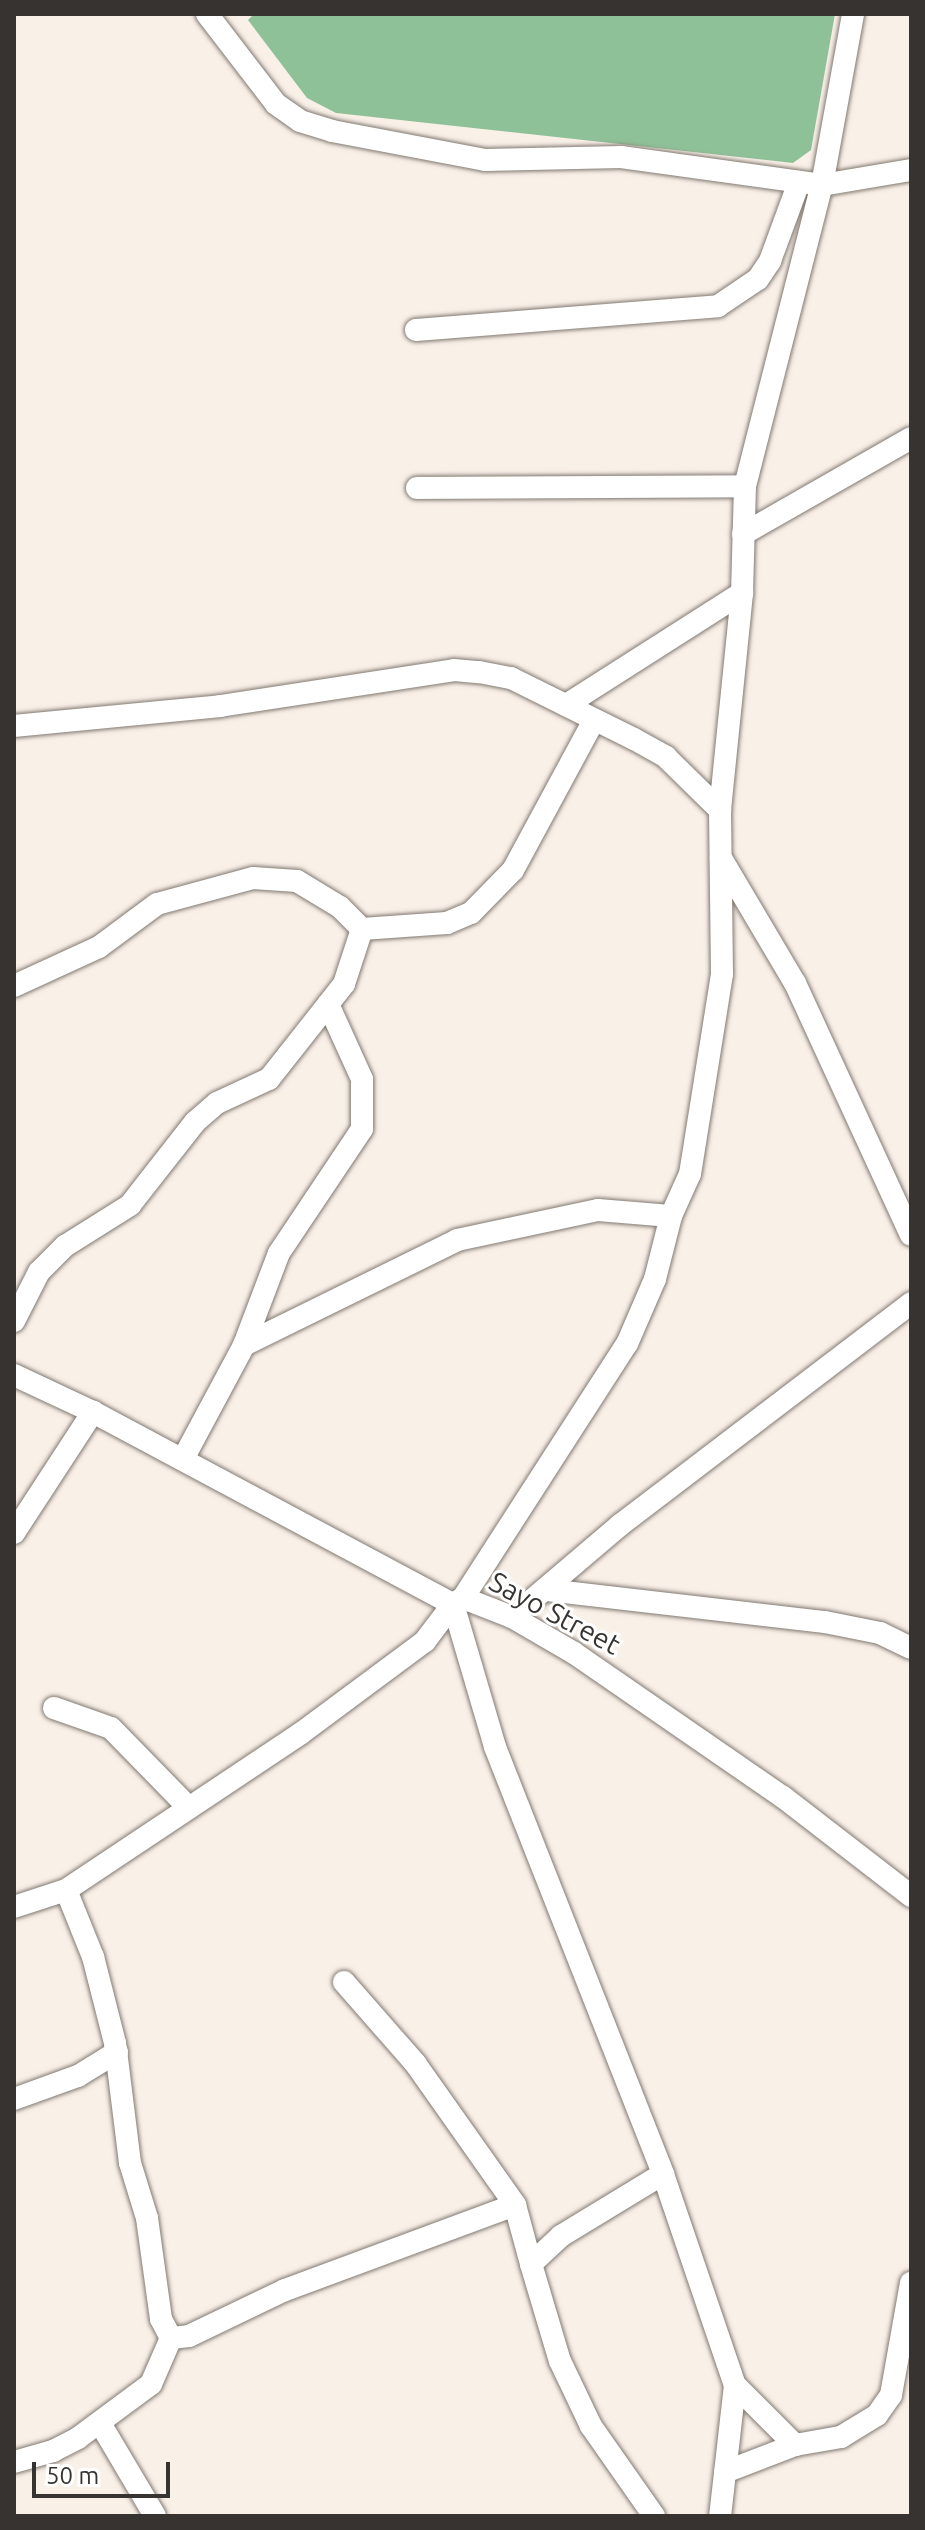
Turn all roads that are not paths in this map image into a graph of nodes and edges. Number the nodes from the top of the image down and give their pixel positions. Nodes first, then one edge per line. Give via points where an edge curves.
1 (207, 14) edge
2 (853, 14) edge
3 (911, 170) edge
4 (810, 184) junction
5 (416, 330) dead end
6 (911, 438) edge
7 (745, 486) junction
8 (417, 488) dead end
9 (743, 534) junction
10 (742, 593) junction
11 (566, 705) junction
12 (593, 722) junction
13 (14, 726) edge
14 (720, 810) junction
15 (720, 856) junction
16 (362, 929) junction
17 (14, 986) edge
18 (328, 1004) junction
19 (671, 1216) junction
20 (911, 1235) edge
21 (911, 1303) edge
22 (14, 1321) edge
23 (244, 1345) junction
24 (14, 1375) edge
25 (93, 1412) junction
26 (183, 1459) junction
27 (14, 1533) edge
28 (547, 1590) junction
29 (458, 1601) junction
30 (512, 1617) junction
31 (911, 1648) edge
32 (54, 1708) dead end
33 (187, 1806) junction
34 (66, 1890) junction
35 (911, 1896) edge
36 (14, 1907) edge
37 (344, 1982) dead end
38 (117, 2052) junction
39 (14, 2099) edge
40 (663, 2174) junction
41 (515, 2205) junction
42 (531, 2264) junction
43 (911, 2283) edge
44 (171, 2338) junction
45 (735, 2385) junction
46 (100, 2423) junction
47 (795, 2445) junction
48 (14, 2462) edge
49 (725, 2472) junction
50 (155, 2516) edge
51 (654, 2516) edge
52 (720, 2516) edge

1 - 4 street via 276,104 300,121 332,131 485,160 621,157
2 - 4 street
3 - 4 street
4 - 5 street via 758,279 718,306
4 - 7 street
6 - 9 street
7 - 8 street
7 - 9 street
9 - 10 street
10 - 11 street
10 - 14 street
11 - 12 street
11 - 13 street via 511,678 454,670 220,706
12 - 14 street via 666,757
12 - 16 street via 513,870 482,903 447,923
14 - 15 street
15 - 19 street via 722,974 717,1029 690,1174
15 - 20 street via 795,983
16 - 17 street via 340,907 297,881 253,878 157,904 99,947
16 - 18 street via 353,964
18 - 22 street via 269,1079 217,1103 172,1149 130,1205 65,1246 39,1272
18 - 23 street via 362,1079 362,1129 279,1253
19 - 23 street via 598,1210 470,1236 332,1297
19 - 29 street via 655,1279 627,1344
21 - 28 street via 620,1525
23 - 26 street
24 - 25 street, Sayo Street
25 - 26 street, Sayo Street
25 - 27 street
26 - 29 street, Sayo Street
28 - 30 street
28 - 31 street via 837,1624 880,1633
29 - 30 street, Sayo Street
29 - 33 street via 425,1641 300,1734
29 - 40 street via 495,1747
30 - 35 street, Sayo Street via 628,1689
32 - 33 street via 111,1728
33 - 34 street
34 - 36 street
34 - 38 street via 93,1957
37 - 41 street via 415,2063
38 - 39 street via 78,2076
38 - 44 street via 130,2163 147,2218 161,2319
40 - 42 street via 561,2236
40 - 45 street
41 - 42 street
41 - 44 street via 285,2290 189,2336
42 - 51 street via 560,2361 591,2426
43 - 47 street via 891,2395 877,2415 841,2437
44 - 46 street via 151,2384
45 - 47 street
45 - 49 street
46 - 48 street via 53,2451
46 - 50 street
47 - 49 street
49 - 52 street

